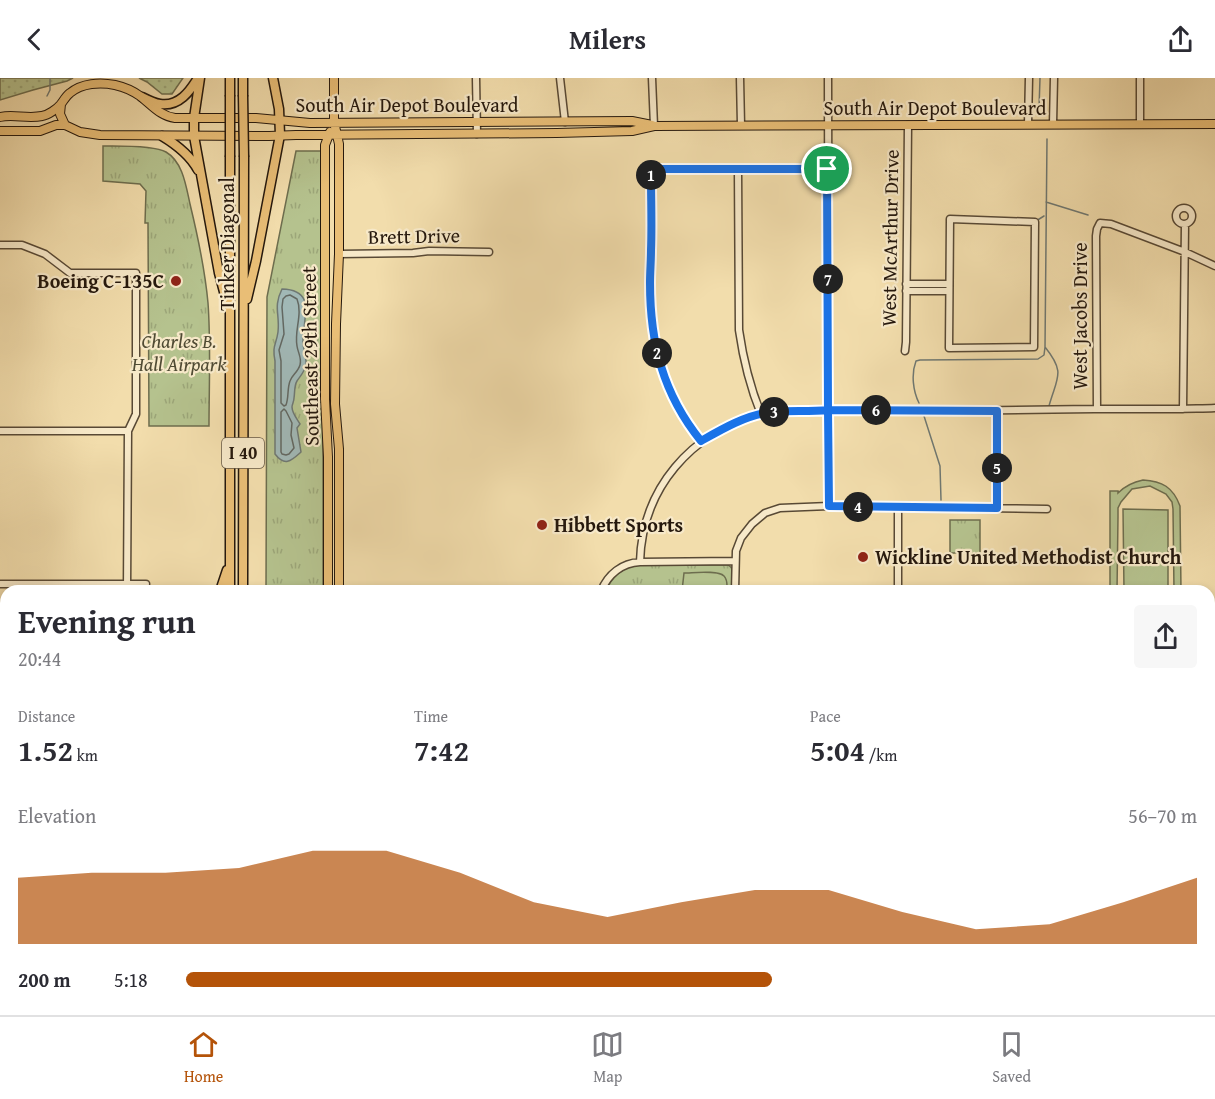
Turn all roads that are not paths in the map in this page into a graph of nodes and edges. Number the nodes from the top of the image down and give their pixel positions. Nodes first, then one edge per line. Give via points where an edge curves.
1 (199, 78) edge
2 (230, 78) edge
3 (243, 78) edge
4 (273, 78) edge
5 (334, 78) edge
6 (476, 78) edge
7 (560, 78) edge
8 (652, 78) edge
9 (740, 78) edge
10 (828, 78) edge
11 (1029, 78) edge
12 (1054, 78) edge
13 (1140, 78) edge
14 (142, 97) junction
15 (61, 104) junction
16 (0, 117) edge
17 (194, 118) junction
18 (279, 120) junction
19 (334, 122) junction
20 (565, 122) junction
21 (1028, 124) junction
22 (1053, 124) junction
23 (1140, 124) junction
24 (1215, 124) edge
25 (65, 125) junction
26 (741, 125) junction
27 (828, 125) junction
28 (908, 125) junction
29 (654, 126) junction
30 (477, 128) junction
31 (0, 131) edge
32 (333, 134) junction
33 (280, 135) junction
34 (162, 136) junction
35 (194, 136) junction
36 (827, 169) junction
37 (738, 170) junction
38 (201, 175) junction
39 (1185, 224) dead end
40 (0, 245) edge
41 (489, 252) dead end
42 (1185, 252) junction
43 (339, 254) junction
44 (1215, 266) edge
45 (906, 287) junction
46 (949, 287) junction
47 (243, 314) junction
48 (230, 315) junction
49 (905, 351) dead end
50 (1184, 408) junction
51 (1215, 408) edge
52 (1096, 409) junction
53 (828, 410) junction
54 (997, 411) junction
55 (761, 414) junction
56 (0, 431) edge
57 (128, 431) junction
58 (701, 441) junction
59 (829, 506) junction
60 (898, 507) junction
61 (997, 508) junction
62 (1047, 509) dead end
63 (230, 561) junction
64 (640, 561) junction
65 (735, 561) junction
66 (0, 584) edge
67 (146, 584) dead end
68 (32, 585) edge
69 (127, 585) edge
70 (141, 585) edge
71 (222, 585) edge
72 (230, 585) edge
73 (243, 585) edge
74 (328, 585) edge
75 (339, 585) edge
76 (605, 585) edge
77 (735, 585) edge
78 (898, 585) edge

1 - 14 highway via 189,92 173,103 162,105
1 - 17 highway
2 - 48 highway, Tinker Diagonal / I 40, bridge
3 - 47 highway, Tinker Diagonal / I 40, bridge
4 - 18 highway
5 - 19 main road, Southeast 29th Street
6 - 30 street
7 - 20 street
8 - 29 street
9 - 26 street
10 - 27 street
11 - 21 street
12 - 22 street
13 - 23 street
14 - 15 main road, South Air Depot Boulevard via 102,83 70,93
14 - 17 main road, South Air Depot Boulevard via 165,116
15 - 16 main road, South Air Depot Boulevard via 42,116
15 - 25 main road
17 - 18 main road, South Air Depot Boulevard
17 - 35 highway
18 - 19 main road, South Air Depot Boulevard
18 - 33 highway
19 - 30 main road, South Air Depot Boulevard
19 - 32 main road, Southeast 29th Street
20 - 29 main road, South Air Depot Boulevard via 632,121
20 - 30 main road, South Air Depot Boulevard
21 - 22 main road, South Air Depot Boulevard
21 - 28 main road, South Air Depot Boulevard
22 - 23 main road, South Air Depot Boulevard
23 - 24 main road, South Air Depot Boulevard
25 - 31 main road, South Air Depot Boulevard via 40,131
25 - 34 main road, South Air Depot Boulevard via 84,134
26 - 27 main road, South Air Depot Boulevard
26 - 29 main road, South Air Depot Boulevard
27 - 28 main road, South Air Depot Boulevard
27 - 36 street
28 - 45 street, West McArthur Drive
29 - 30 main road, South Air Depot Boulevard via 632,131 557,133
30 - 32 main road, South Air Depot Boulevard
32 - 33 main road, South Air Depot Boulevard
32 - 43 main road, Southeast 29th Street via 339,144
32 - 74 main road, Southeast 29th Street via 325,145
33 - 35 main road, South Air Depot Boulevard
33 - 47 highway
34 - 35 main road, South Air Depot Boulevard
34 - 38 highway via 177,145
35 - 38 highway
36 - 37 street
36 - 53 street
37 - 55 street via 738,330
37 - 58 street via 657,169 651,177 650,283 655,348 677,406
38 - 48 highway
39 - 42 street
40 - 57 street via 22,245 38,251 70,273 136,273 136,414
41 - 43 street, Brett Drive
42 - 44 street
42 - 50 street
42 - 52 street, West Jacobs Drive via 1100,223 1096,236
43 - 75 main road, Southeast 29th Street via 335,404 339,449
45 - 46 street
45 - 49 street, West McArthur Drive
46 - 46 street via 950,219 1035,222 1034,347 949,348
47 - 73 highway, Tinker Diagonal / I 40
48 - 63 highway, Tinker Diagonal / I 40
50 - 51 street
50 - 52 street
52 - 54 street
53 - 54 street
53 - 55 street
53 - 59 street
54 - 61 street
55 - 58 street
56 - 57 street
57 - 69 street
58 - 64 street via 655,497 644,529
59 - 60 street
59 - 65 street via 780,508 765,513 741,538
60 - 61 street
60 - 78 street
61 - 62 street
63 - 71 highway
63 - 72 highway, Tinker Diagonal / I 40
64 - 65 street
64 - 76 street via 616,570
65 - 77 street
66 - 68 street
67 - 70 street

